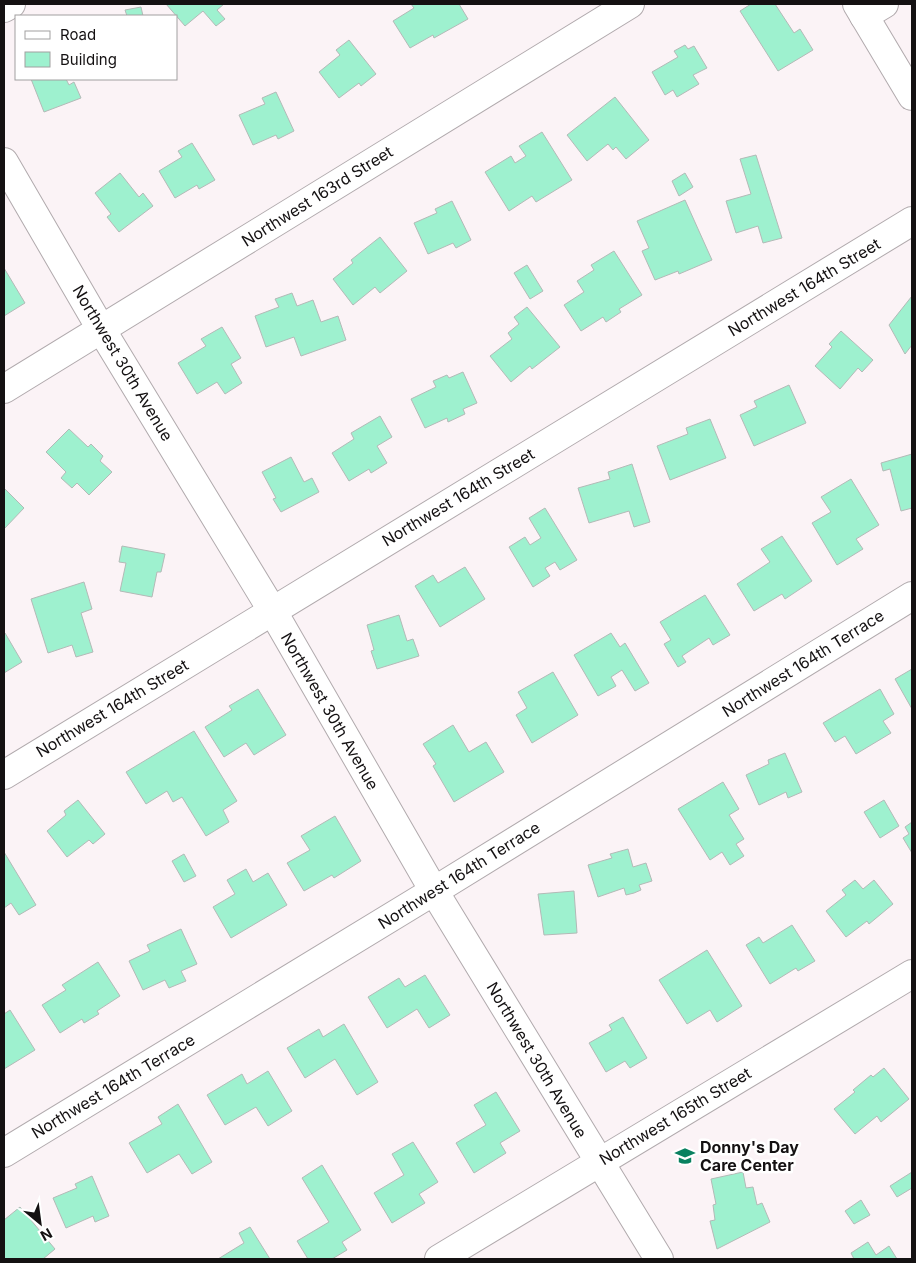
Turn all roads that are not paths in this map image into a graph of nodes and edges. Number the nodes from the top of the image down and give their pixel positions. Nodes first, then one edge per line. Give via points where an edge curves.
1 (11, 4) edge
2 (630, 4) edge
3 (4, 8) edge
4 (869, 8) edge
5 (912, 96) edge
6 (4, 162) edge
7 (912, 221) edge
8 (101, 329) junction
9 (4, 389) edge
10 (912, 596) edge
11 (272, 610) junction
12 (4, 774) edge
13 (434, 891) junction
14 (912, 974) edge
15 (4, 1153) edge
16 (599, 1162) junction
17 (438, 1259) edge
18 (659, 1259) edge

1 - 3 street
2 - 8 street, Northwest 163rd Street
4 - 5 street
6 - 8 street, Northwest 30th Avenue
7 - 11 street, Northwest 164th Street
8 - 9 street, Northwest 163rd Street
8 - 11 street, Northwest 30th Avenue
10 - 13 street, Northwest 164th Terrace
11 - 12 street, Northwest 164th Street
11 - 13 street, Northwest 30th Avenue
13 - 15 street, Northwest 164th Terrace
13 - 16 street, Northwest 30th Avenue
14 - 16 street, Northwest 165th Street
16 - 17 street, Northwest 165th Street
16 - 18 street, Northwest 30th Avenue

